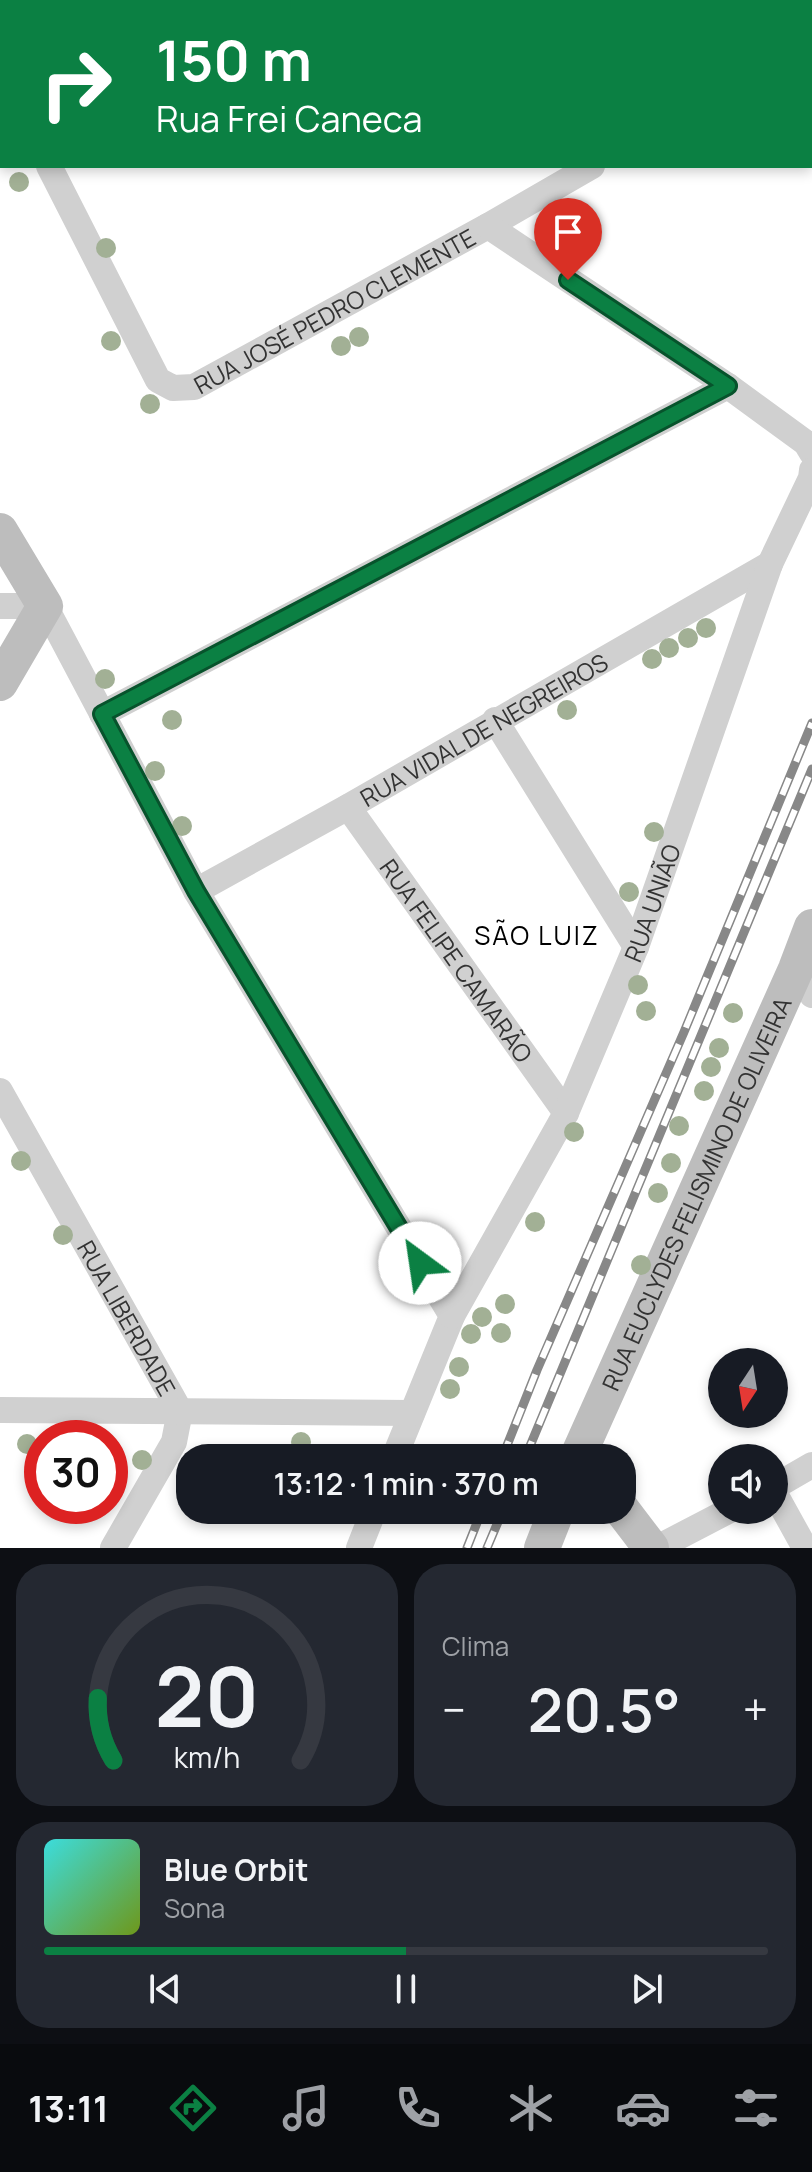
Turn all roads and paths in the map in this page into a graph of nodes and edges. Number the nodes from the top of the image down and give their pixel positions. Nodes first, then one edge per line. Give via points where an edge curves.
1 (50, 168) edge
2 (589, 168) edge
3 (488, 226) junction
4 (728, 386) junction
5 (812, 453) edge
6 (812, 470) edge
7 (0, 531) edge
8 (770, 564) junction
9 (0, 606) edge
10 (45, 606) junction
11 (0, 683) edge
12 (102, 714) junction
13 (495, 720) junction
14 (348, 807) junction
15 (196, 891) junction
16 (812, 927) edge
17 (636, 947) junction
18 (804, 982) edge
19 (0, 1091) edge
20 (566, 1113) junction
21 (452, 1316) junction
22 (0, 1410) edge
23 (180, 1411) junction
24 (412, 1413) junction
25 (400, 1444) edge
26 (585, 1444) edge
27 (812, 1465) edge
28 (788, 1480) edge
29 (788, 1516) edge
30 (708, 1521) edge
31 (368, 1524) edge
32 (551, 1524) edge
33 (633, 1524) edge
34 (113, 1548) edge
35 (359, 1548) edge
36 (542, 1548) edge
37 (651, 1548) edge
38 (657, 1548) edge
39 (805, 1548) edge

1 - 3 street, RUA JOSÉ PEDRO CLEMENTE via 158,380 173,388 194,387
2 - 3 street, RUA JOSÉ PEDRO CLEMENTE
3 - 4 street
4 - 5 street via 806,443
4 - 12 street
6 - 8 street, RUA UNIÃO
7 - 10 street
8 - 13 street, RUA VIDAL DE NEGREIROS
8 - 17 street, RUA UNIÃO
9 - 10 street
10 - 11 street
10 - 12 street
12 - 15 street
13 - 14 street, RUA VIDAL DE NEGREIROS
13 - 17 street
14 - 15 street, RUA VIDAL DE NEGREIROS
14 - 20 street, RUA FELIPE CAMARÃO
15 - 21 street
16 - 18 street, RUA EUCLYDES FELISMINO DE OLIVEIRA
17 - 20 street, RUA UNIÃO
18 - 26 street, RUA EUCLYDES FELISMINO DE OLIVEIRA
19 - 23 street, RUA LIBERDADE
20 - 21 street, RUA UNIÃO
21 - 24 street, RUA UNIÃO
22 - 23 street
23 - 24 street
23 - 34 street, RUA LIBERDADE via 174,1442
24 - 25 street, RUA UNIÃO
27 - 28 street
29 - 39 street
30 - 38 street
31 - 35 street
32 - 36 street
33 - 37 street

